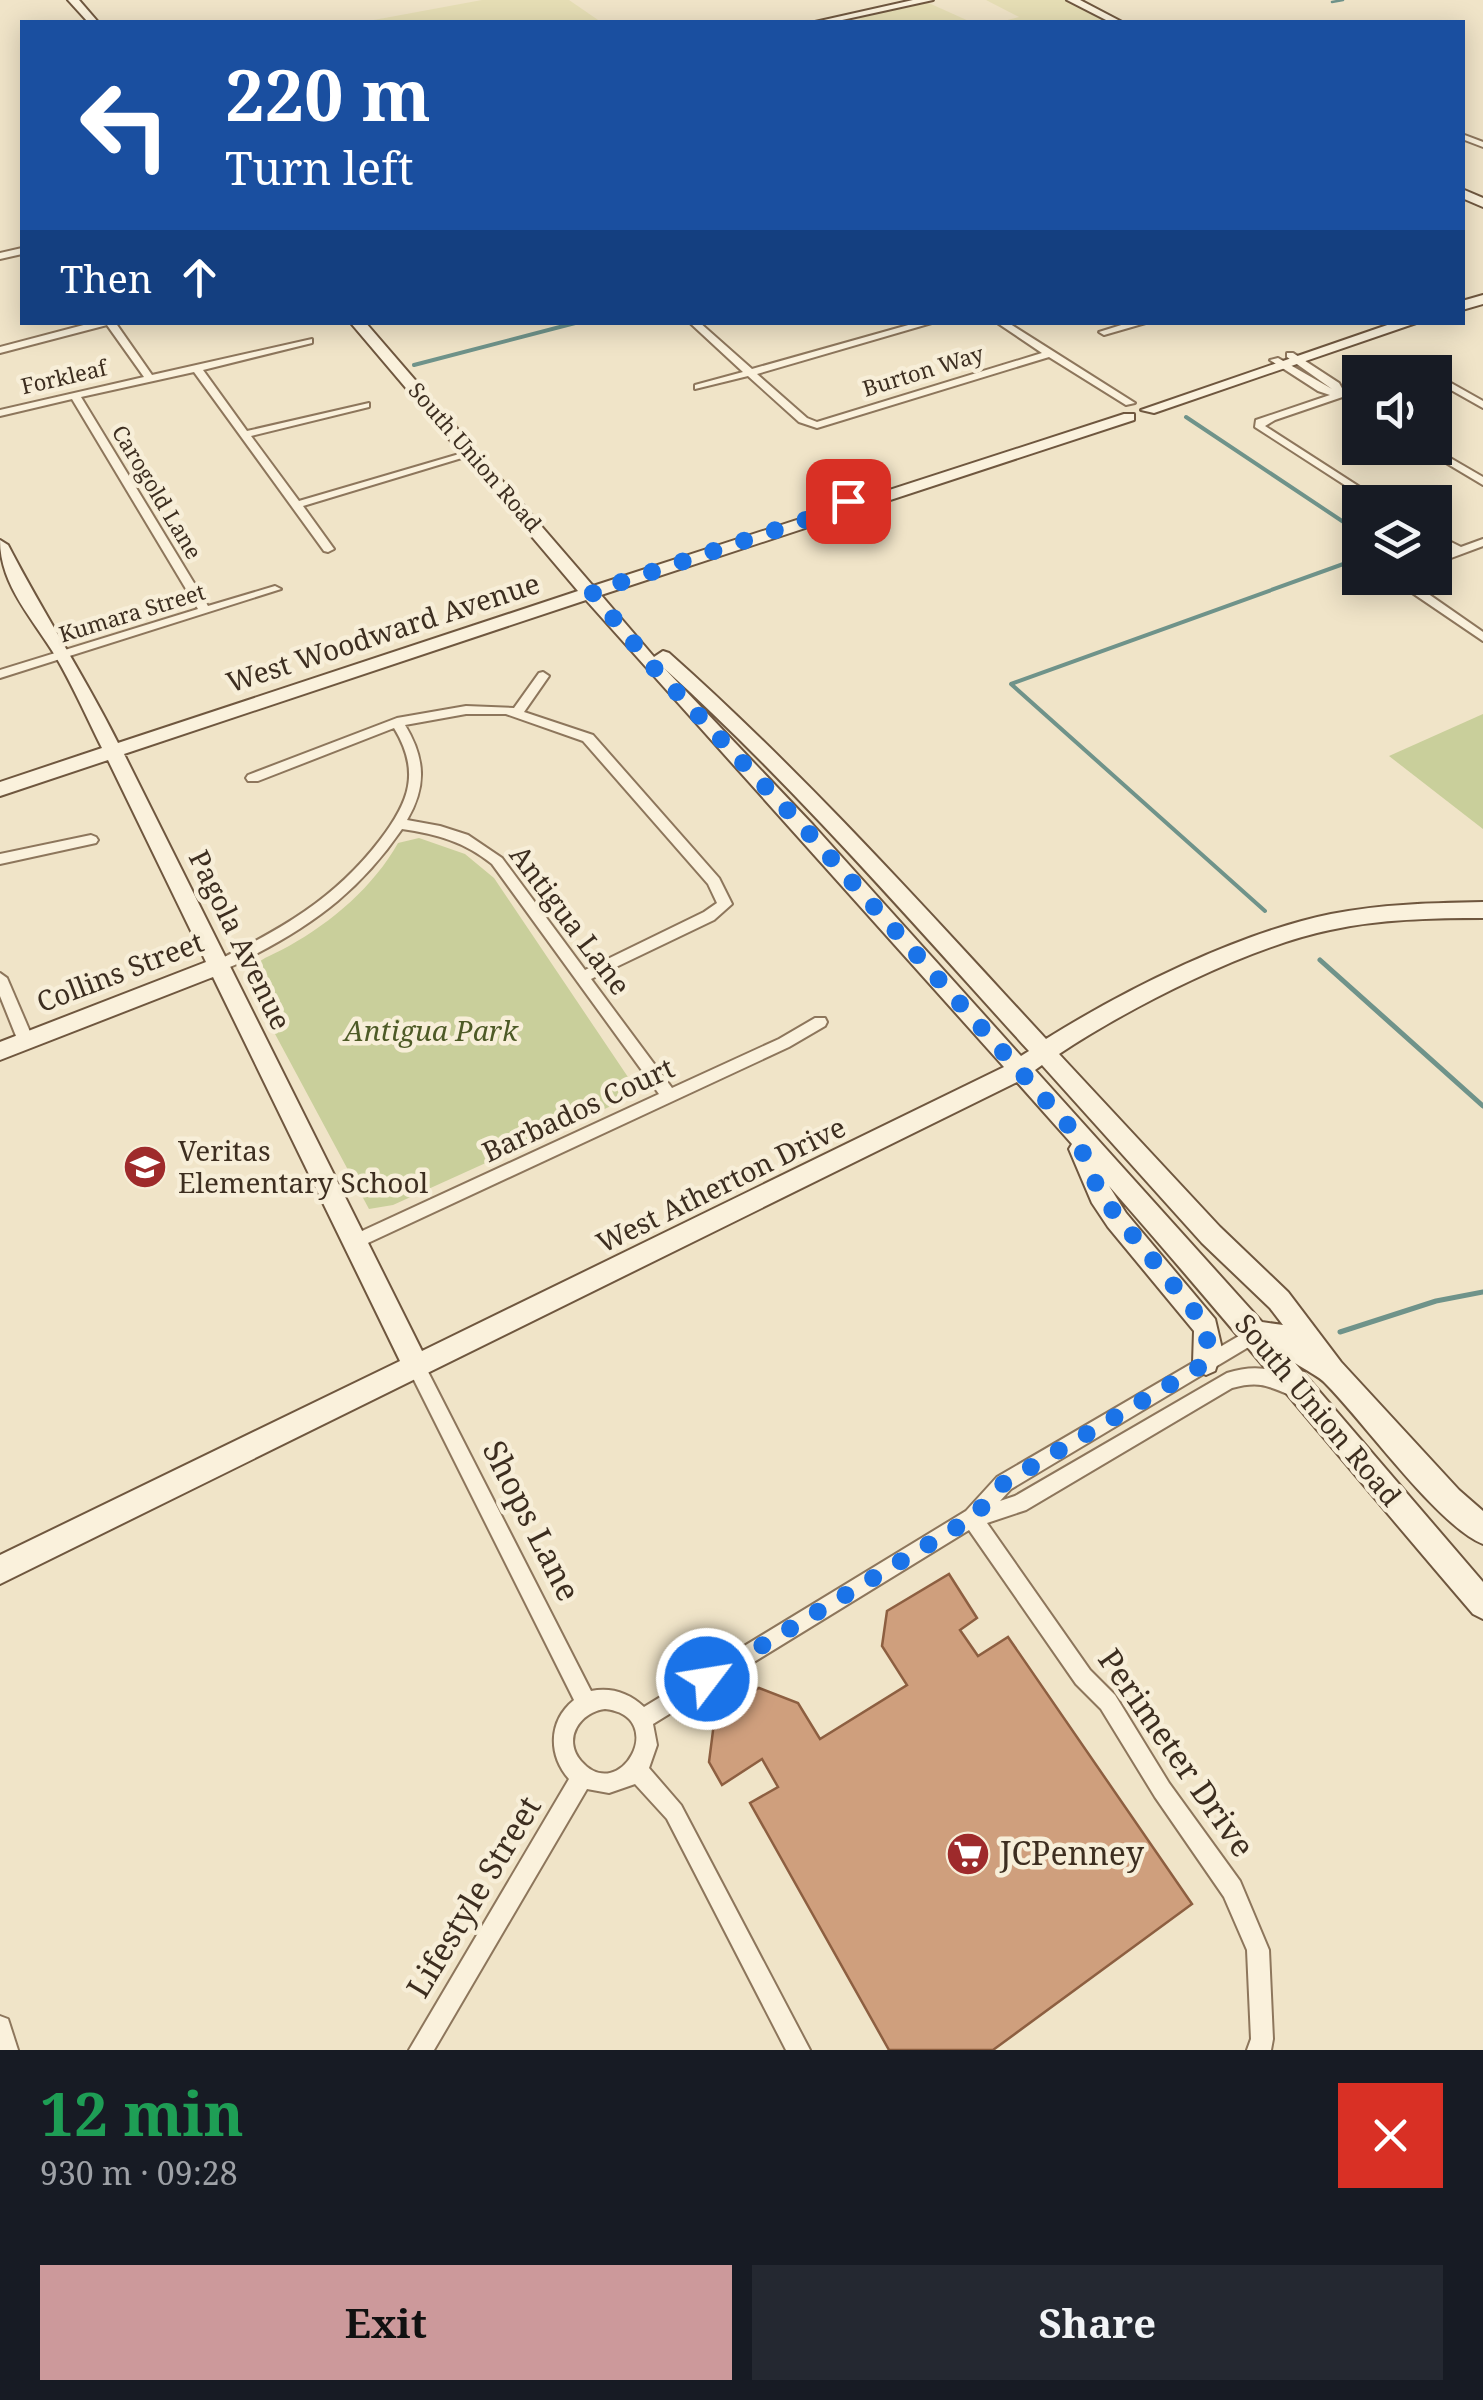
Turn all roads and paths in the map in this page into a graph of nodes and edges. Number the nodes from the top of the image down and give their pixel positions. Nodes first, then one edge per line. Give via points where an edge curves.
1 (72, 0) edge
2 (928, 0) edge
3 (1072, 0) edge
4 (91, 20) edge
5 (830, 20) edge
6 (1113, 20) edge
7 (97, 325) edge
8 (111, 325) edge
9 (361, 325) edge
10 (695, 325) edge
11 (913, 325) edge
12 (1004, 325) edge
13 (1133, 325) edge
14 (1380, 325) edge
15 (1402, 325) edge
16 (1104, 332) dead end
17 (309, 341) dead end
18 (0, 350) edge
19 (1048, 354) junction
20 (1296, 357) junction
21 (198, 370) junction
22 (747, 373) junction
23 (150, 379) junction
24 (1452, 387) edge
25 (699, 388) dead end
26 (74, 394) junction
27 (1342, 395) edge
28 (1342, 399) edge
29 (365, 406) dead end
30 (1483, 406) edge
31 (1132, 409) junction
32 (0, 413) edge
33 (246, 434) junction
34 (470, 454) junction
35 (1452, 464) edge
36 (1483, 482) edge
37 (1351, 485) edge
38 (296, 504) junction
39 (1483, 542) edge
40 (0, 544) edge
41 (1452, 547) edge
42 (328, 549) dead end
43 (1460, 551) junction
44 (1452, 554) edge
45 (275, 589) dead end
46 (592, 592) junction
47 (1426, 595) edge
48 (206, 610) junction
49 (1483, 638) edge
50 (64, 655) junction
51 (0, 674) edge
52 (543, 676) dead end
53 (517, 712) junction
54 (397, 722) junction
55 (114, 752) junction
56 (253, 778) dead end
57 (0, 789) edge
58 (400, 824) junction
59 (91, 840) dead end
60 (0, 859) edge
61 (1483, 910) edge
62 (219, 966) junction
63 (583, 977) junction
64 (0, 978) edge
65 (820, 1022) dead end
66 (26, 1041) junction
67 (0, 1051) edge
68 (1047, 1054) junction
69 (1019, 1071) junction
70 (668, 1095) junction
71 (1074, 1132) junction
72 (355, 1242) junction
73 (1256, 1334) junction
74 (1206, 1363) junction
75 (417, 1368) junction
76 (1332, 1372) junction
77 (1308, 1401) junction
78 (972, 1518) junction
79 (1483, 1530) edge
80 (0, 1570) edge
81 (1483, 1604) edge
82 (586, 1704) junction
83 (641, 1720) junction
84 (635, 1768) junction
85 (582, 1778) junction
86 (0, 2027) edge
87 (6, 2050) edge
88 (421, 2050) edge
89 (798, 2050) edge
90 (1259, 2050) edge

1 - 4 street
2 - 5 street
3 - 6 street
7 - 18 street
8 - 23 street
9 - 34 street, South Union Road
10 - 22 street
11 - 22 street
12 - 19 street
13 - 16 street
14 - 20 street, West Woodward Avenue
15 - 20 street, West Woodward Avenue
17 - 21 street, Forkleaf
19 - 22 street, Burton Way via 810,424
19 - 31 street
20 - 27 street
20 - 31 street, West Woodward Avenue
21 - 23 street, Forkleaf
21 - 33 street
22 - 25 street
23 - 26 street, Forkleaf
24 - 30 street
26 - 32 street, Forkleaf
26 - 48 street, Carogold Lane
28 - 37 street via 1271,418 1260,428
29 - 33 street
31 - 46 street, West Woodward Avenue
33 - 38 street
34 - 38 street
34 - 46 street, South Union Road
35 - 36 street
38 - 42 street
39 - 43 street
40 - 50 street, Pagola Avenue via 36,618
41 - 43 street
43 - 44 street
45 - 48 street, Kumara Street
46 - 55 street, West Woodward Avenue
46 - 68 street, South Union Road via 609,598 669,664 780,766
46 - 69 street, South Union Road
47 - 49 street
48 - 50 street, Kumara Street
50 - 51 street, Kumara Street
50 - 55 street, Pagola Avenue
52 - 53 street
53 - 54 street via 466,710
53 - 63 street via 588,738 714,881 725,904
54 - 56 street
54 - 58 street, Collins Street via 418,768 413,804
55 - 57 street, West Woodward Avenue
55 - 62 street, Pagola Avenue
58 - 62 street, Collins Street via 362,876 311,917
58 - 63 street, Antigua Lane via 476,842 507,872
59 - 60 street
61 - 68 street, West Atherton Drive via 1393,912 1306,928 1155,993
62 - 66 street, Collins Street
62 - 72 street, Pagola Avenue
63 - 70 street, Antigua Lane
64 - 66 street
65 - 70 street, Barbados Court
66 - 67 street, Collins Street
68 - 69 street, West Atherton Drive
68 - 76 street, South Union Road via 1279,1300
69 - 71 street, South Union Road
69 - 75 street, West Atherton Drive
70 - 72 street, Barbados Court
71 - 73 street, South Union Road
71 - 74 street via 1101,1196 1206,1327
72 - 75 street, Pagola Avenue
73 - 74 street
73 - 76 street via 1275,1334
73 - 77 street, South Union Road
74 - 78 street via 1004,1483
75 - 80 street, West Atherton Drive
75 - 82 street, Shops Lane
76 - 79 street, South Union Road
77 - 78 street via 1278,1378 1250,1374 1227,1380 1019,1504
77 - 81 street, South Union Road
78 - 83 street
78 - 90 street, Perimeter Drive via 1118,1716 1232,1890 1258,1950
82 - 83 street via 621,1700
82 - 85 street via 564,1739 569,1764
83 - 84 street via 646,1740
84 - 85 street via 616,1782
84 - 89 street via 674,1812
85 - 88 street, Lifestyle Street
86 - 87 street

